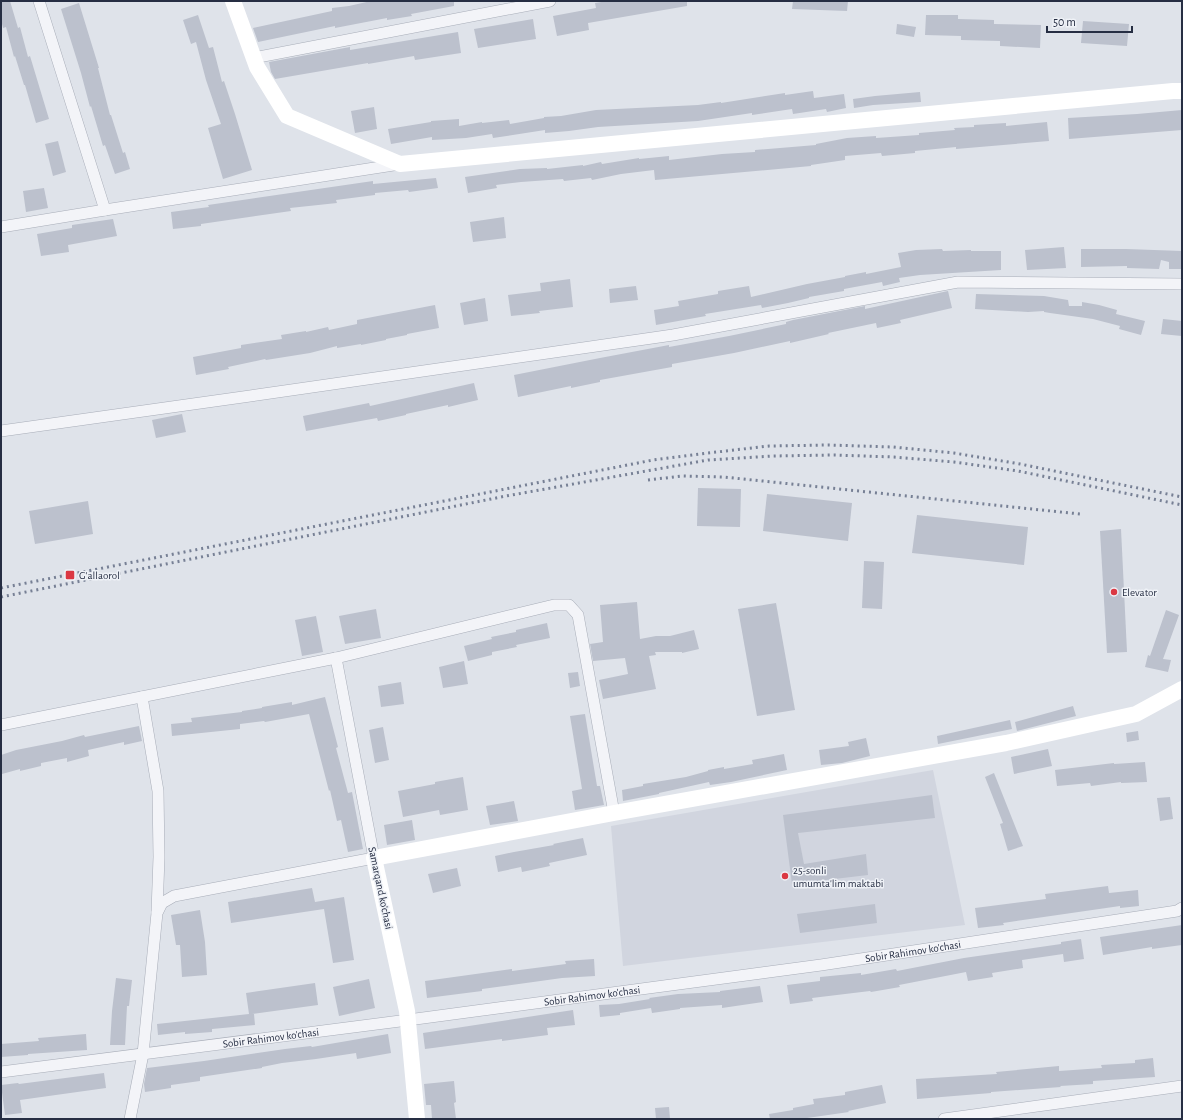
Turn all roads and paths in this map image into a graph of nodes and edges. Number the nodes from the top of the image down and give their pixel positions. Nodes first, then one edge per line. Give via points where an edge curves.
1 (39, 1) edge
2 (233, 1) edge
3 (550, 1) edge
4 (253, 58) junction
5 (1182, 92) edge
6 (400, 164) junction
7 (105, 210) junction
8 (1, 227) edge
9 (1182, 284) edge
10 (1, 431) edge
11 (336, 658) junction
12 (1182, 689) edge
13 (142, 697) junction
14 (1, 726) edge
15 (614, 813) junction
16 (374, 858) junction
17 (1182, 908) edge
18 (157, 913) junction
19 (408, 1020) junction
20 (143, 1054) junction
21 (1, 1072) edge
22 (1182, 1086) edge
23 (130, 1119) edge
24 (417, 1119) edge
25 (944, 1119) edge

1 - 7 street
2 - 4 street
3 - 4 street
4 - 6 street via 287,116
5 - 6 street
6 - 7 street
7 - 8 street
9 - 10 street via 958,282 673,335
11 - 13 street
11 - 15 street via 554,605 569,605 578,615
11 - 16 street, Samarqand ko'chasi
12 - 15 street via 1136,714 1006,743
13 - 14 street
13 - 18 street via 158,791
15 - 16 street
16 - 18 street via 174,896 162,903
16 - 19 street, Samarqand ko'chasi
17 - 19 street, Sobir Rahimov ko'chasi via 1177,911 821,964
18 - 20 street
19 - 20 street, Sobir Rahimov ko'chasi
19 - 24 street, Samarqand ko'chasi
20 - 21 street, Sobir Rahimov ko'chasi
20 - 23 street
22 - 25 street

